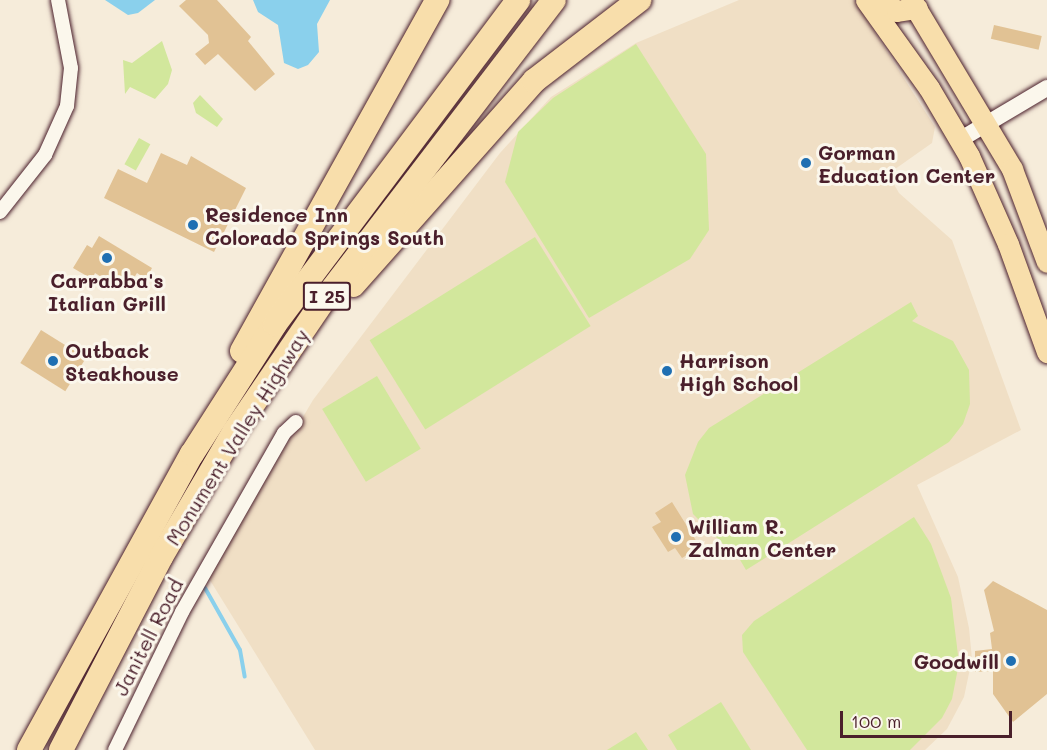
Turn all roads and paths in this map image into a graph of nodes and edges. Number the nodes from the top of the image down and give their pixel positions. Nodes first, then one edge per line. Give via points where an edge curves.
1 (58, 0) edge
2 (436, 0) edge
3 (518, 0) edge
4 (554, 0) edge
5 (639, 0) edge
6 (866, 0) edge
7 (881, 0) edge
8 (914, 4) edge
9 (1047, 88) edge
10 (987, 124) junction
11 (961, 139) junction
12 (0, 212) edge
13 (1047, 262) edge
14 (1047, 352) edge
15 (296, 422) dead end
16 (172, 490) junction
17 (161, 557) junction
18 (29, 750) edge
19 (61, 750) edge
20 (115, 750) edge

1 - 12 street via 71,68 67,106 45,155
2 - 16 highway via 272,291
3 - 16 highway, Monument Valley Highway / I 25 via 275,324
4 - 17 highway, Monument Valley Highway / I 25 via 323,301 234,432
5 - 17 highway via 534,81 334,307
6 - 11 main road
7 - 8 main road via 897,11
8 - 10 main road
9 - 10 street
10 - 11 street
10 - 13 main road via 1020,188
11 - 14 main road via 1005,237
15 - 20 street, Janitell Road via 284,433 182,612
16 - 18 highway, Monument Valley Highway / I 25
17 - 19 highway, Monument Valley Highway / I 25

